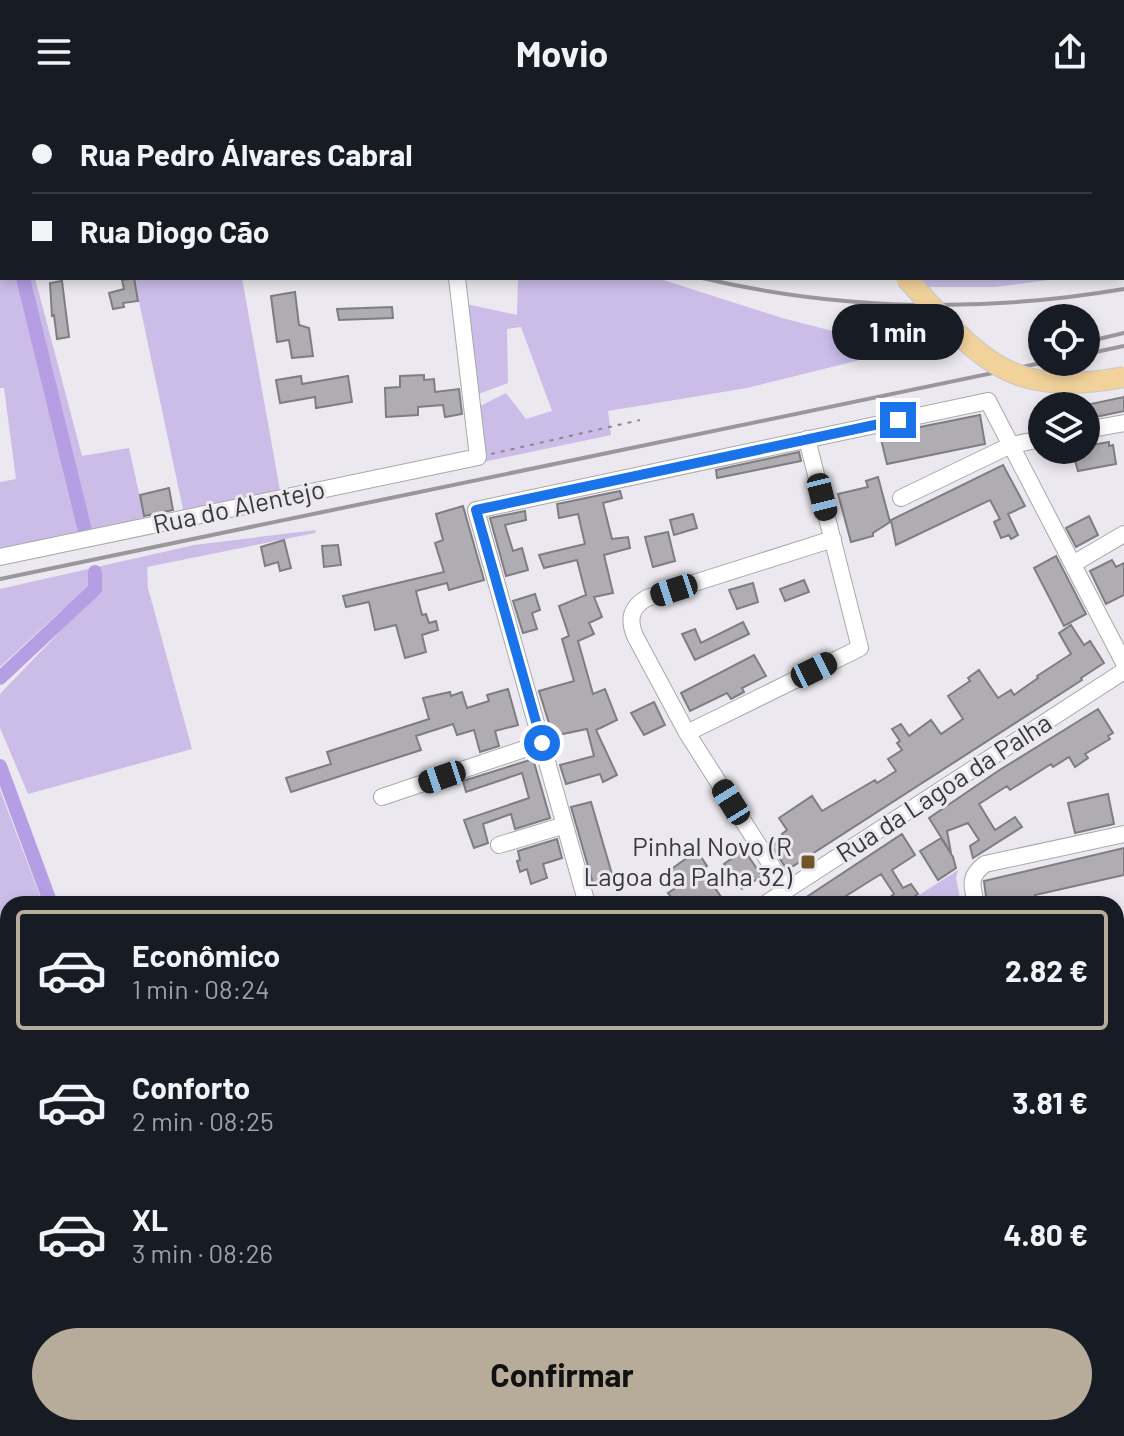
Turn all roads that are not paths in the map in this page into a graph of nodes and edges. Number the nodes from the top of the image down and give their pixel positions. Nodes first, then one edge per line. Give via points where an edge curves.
1 (457, 280) edge
2 (908, 280) edge
3 (1124, 377) edge
4 (1124, 423) edge
5 (1100, 427) edge
6 (807, 439) junction
7 (1028, 442) edge
8 (1011, 445) junction
9 (901, 498) dead end
10 (1124, 534) edge
11 (833, 539) junction
12 (0, 557) edge
13 (1073, 564) junction
14 (1124, 663) edge
15 (1124, 671) edge
16 (687, 733) junction
17 (542, 743) junction
18 (382, 797) dead end
19 (565, 825) junction
20 (1124, 834) edge
21 (499, 845) dead end
22 (787, 890) junction
23 (585, 896) edge
24 (778, 896) edge
25 (974, 896) edge

1 - 12 street, Rua do Alentejo via 478,457
2 - 3 main road, bridge via 971,347 1021,377 1069,385
4 - 5 street
6 - 8 street via 988,401
6 - 11 street
6 - 17 street via 476,510
7 - 8 street
8 - 9 street
8 - 13 street
10 - 13 street
11 - 16 street via 860,648
11 - 16 street via 636,605 630,625
13 - 14 street
15 - 22 street, Rua da Lagoa da Palha
16 - 22 street
17 - 18 street
17 - 19 street
19 - 21 street
19 - 23 street
20 - 25 street via 985,864 975,872
22 - 24 street, Rua da Lagoa da Palha

